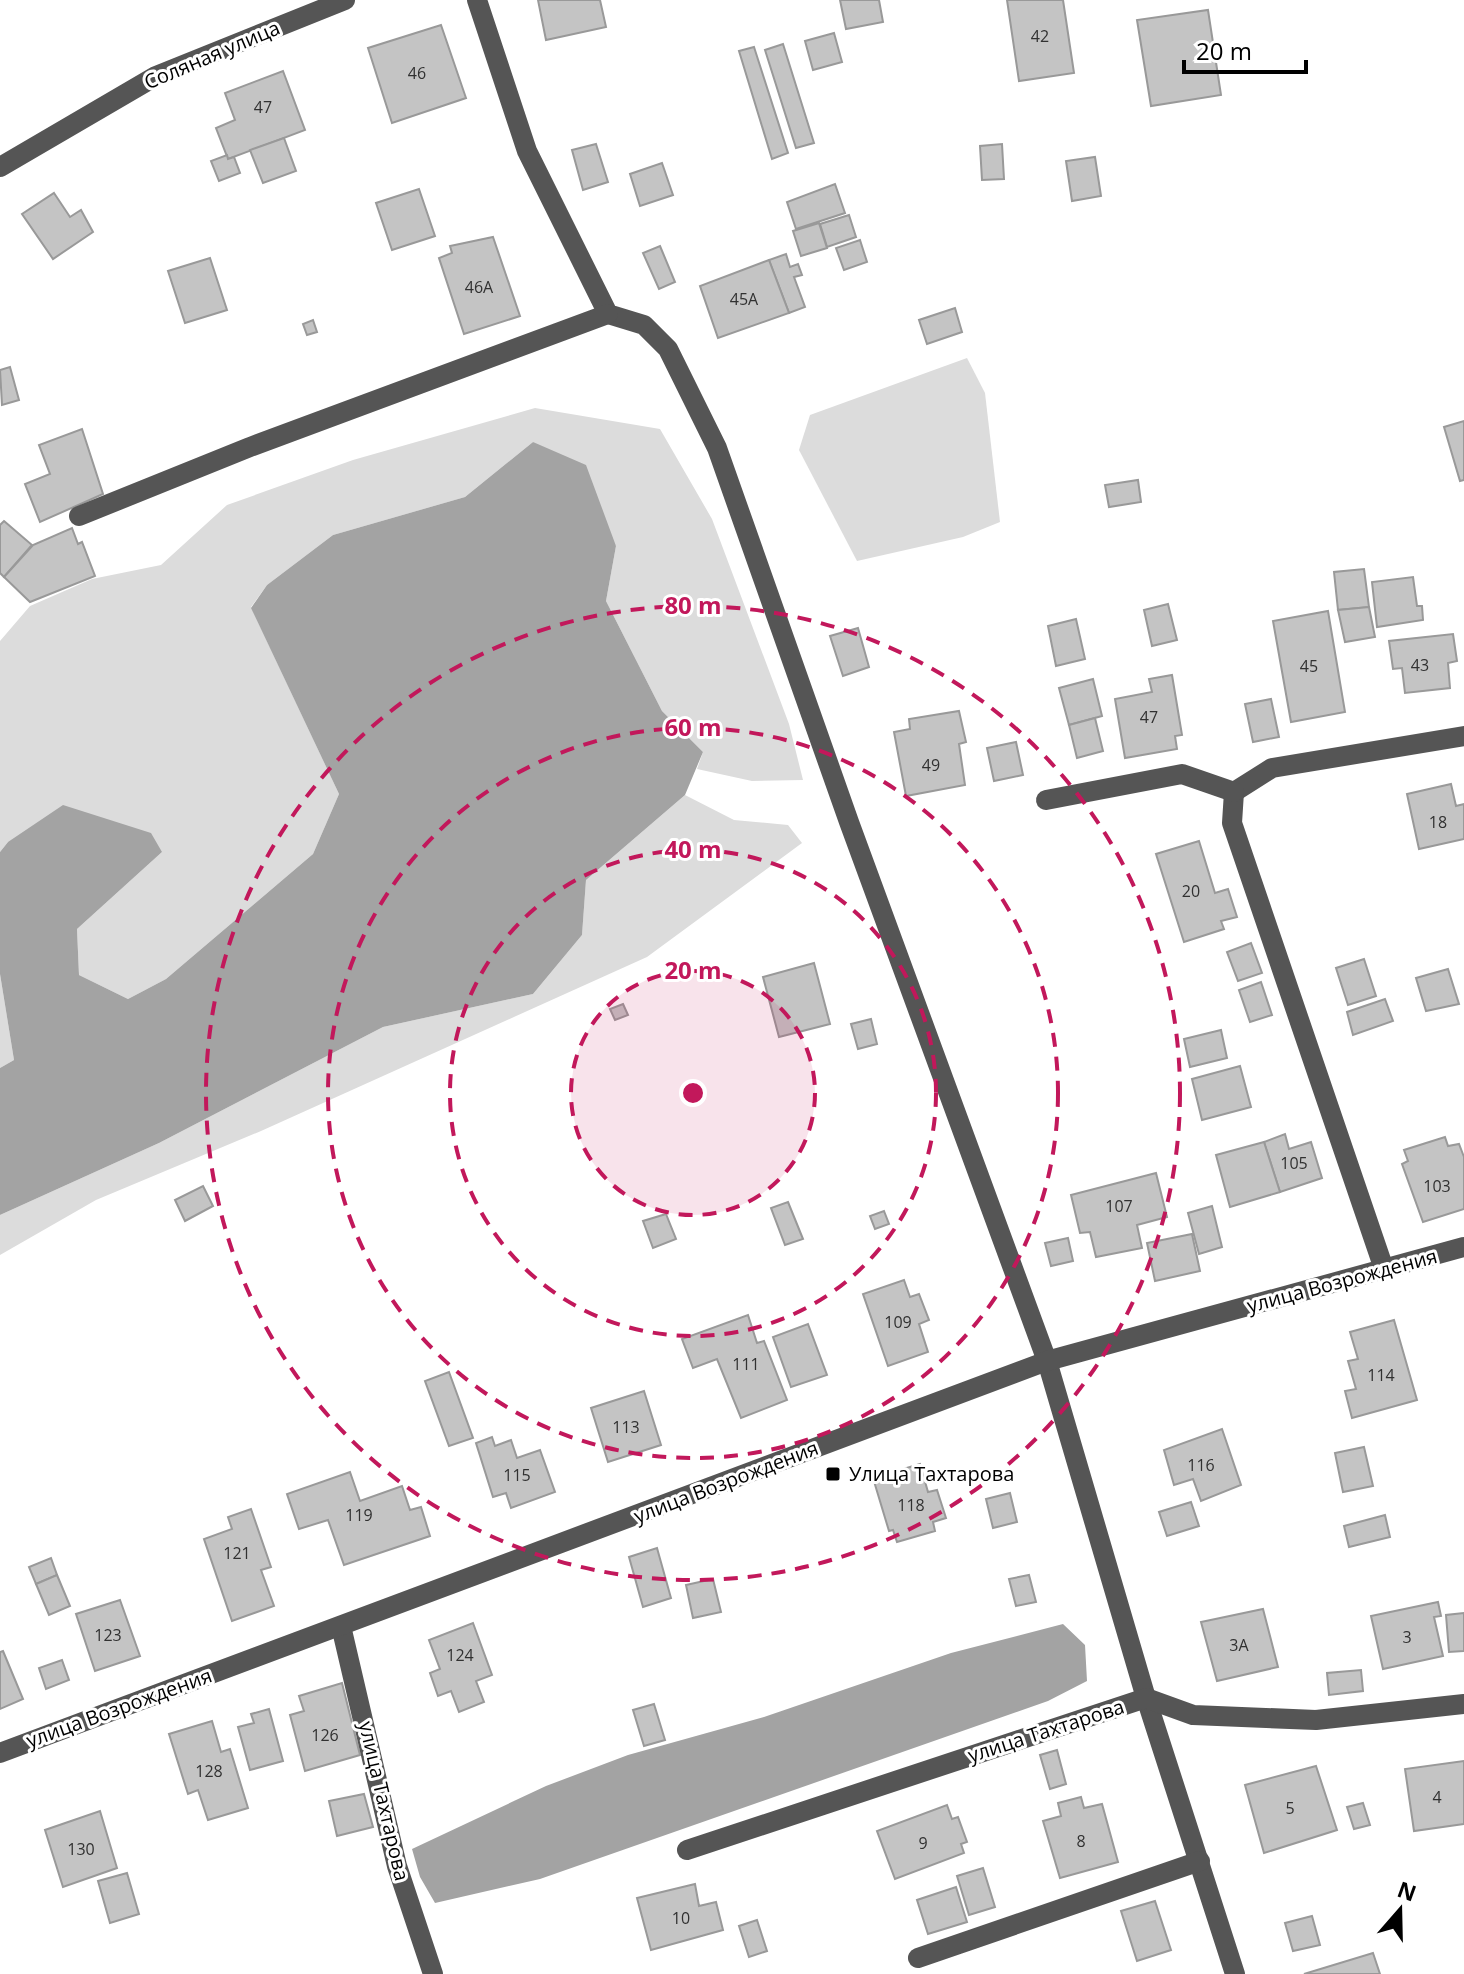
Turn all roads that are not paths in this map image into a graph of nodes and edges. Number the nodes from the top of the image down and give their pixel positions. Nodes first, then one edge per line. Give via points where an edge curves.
1 (345, 0) edge
2 (477, 0) edge
3 (0, 167) edge
4 (608, 314) junction
5 (79, 516) dead end
6 (1464, 736) edge
7 (1234, 792) junction
8 (1046, 800) dead end
9 (1464, 1247) edge
10 (1384, 1269) junction
11 (1047, 1361) junction
12 (341, 1626) junction
13 (1146, 1698) junction
14 (1464, 1704) edge
15 (0, 1753) edge
16 (687, 1850) dead end
17 (1200, 1861) junction
18 (918, 1958) dead end
19 (433, 1974) edge
20 (1235, 1974) edge

1 - 3 street, Соляная улица via 156,76
2 - 4 street via 527,151
4 - 5 street
4 - 11 street via 644,325 668,349 717,448
6 - 7 street via 1272,768
7 - 8 street via 1182,774
7 - 10 street via 1232,823
9 - 10 street, улица Возрождения
10 - 11 street, улица Возрождения
11 - 12 street, улица Возрождения
11 - 13 street
12 - 15 street, улица Возрождения
12 - 19 street, улица Тахтарова via 397,1866
13 - 14 street, улица Тахтарова via 1193,1715 1316,1720
13 - 16 street, улица Тахтарова
13 - 17 street
17 - 18 street
17 - 20 street

